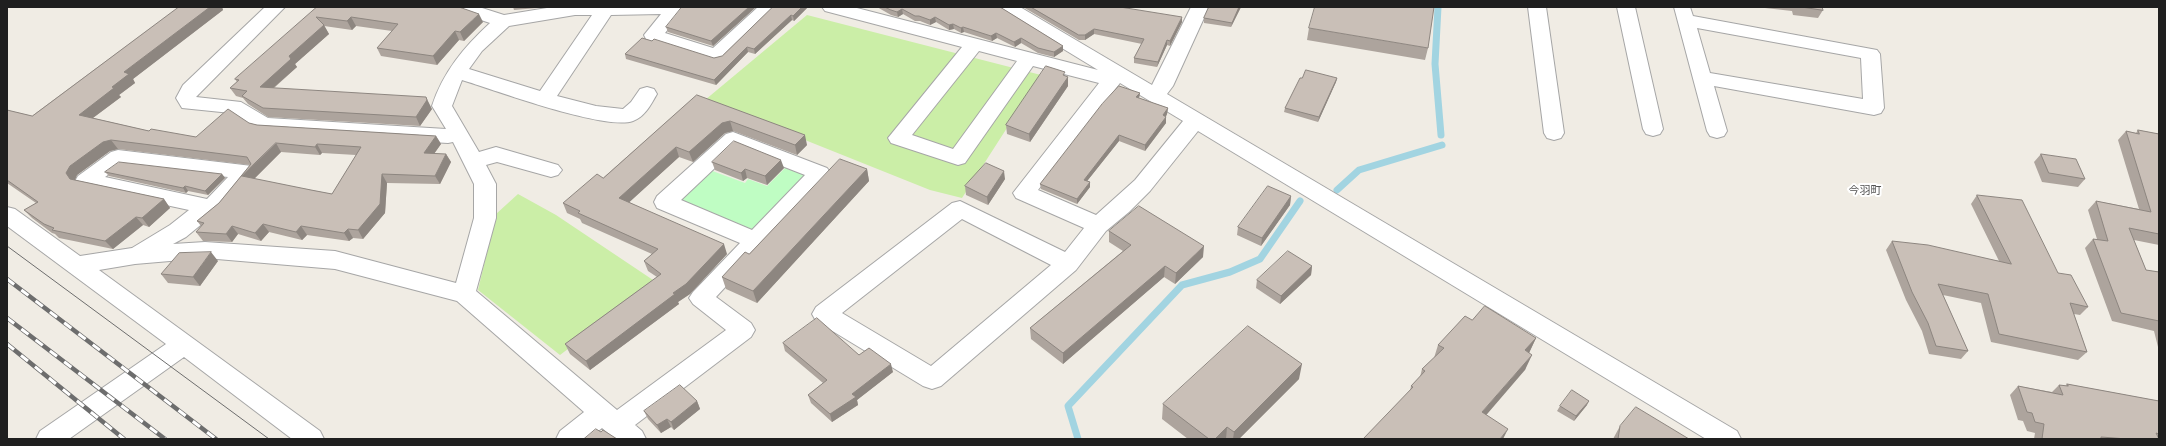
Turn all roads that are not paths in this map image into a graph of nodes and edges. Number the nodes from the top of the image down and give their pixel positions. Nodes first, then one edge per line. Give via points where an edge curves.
1 (276, 7) edge
2 (460, 7) edge
3 (672, 7) edge
4 (677, 7) edge
5 (769, 7) edge
6 (831, 7) edge
7 (1007, 7) edge
8 (1200, 7) edge
9 (1537, 7) edge
10 (1626, 7) edge
11 (606, 8) junction
12 (550, 10) edge
13 (1683, 14) edge
14 (503, 21) junction
15 (975, 44) junction
16 (1028, 58) junction
17 (457, 72) junction
18 (1114, 76) junction
19 (1702, 78) junction
20 (647, 94) dead end
21 (1154, 94) junction
22 (544, 98) junction
23 (1197, 120) junction
24 (1653, 129) dead end
25 (1717, 131) dead end
26 (459, 133) junction
27 (1554, 133) dead end
28 (474, 162) junction
29 (551, 170) dead end
30 (201, 212) junction
31 (7, 214) edge
32 (1098, 225) junction
33 (756, 241) junction
34 (135, 256) junction
35 (1068, 264) junction
36 (77, 265) junction
37 (464, 294) junction
38 (184, 344) junction
39 (617, 426) edge
40 (49, 439) edge
41 (311, 439) edge
42 (569, 439) edge
43 (1728, 439) edge

1 - 26 street via 190,90 186,98 189,102 234,107 263,125 448,136
2 - 14 street
3 - 11 street
4 - 5 street via 653,35 716,56
6 - 15 street
7 - 18 street
8 - 21 street via 1163,86
9 - 27 street
10 - 24 street
11 - 12 street
11 - 22 street
12 - 14 street
13 - 19 street
13 - 19 street via 1870,54 1874,108
14 - 17 street via 475,47
15 - 16 street
15 - 16 street via 898,138 958,158
16 - 18 street
17 - 22 street
17 - 26 street via 448,87 442,106
18 - 21 street
18 - 32 street via 1024,193
19 - 25 street
20 - 22 street via 632,113 617,117
21 - 23 street
23 - 32 street via 1186,128 1156,171 1126,205
23 - 43 street
26 - 28 street
28 - 29 street via 496,154
28 - 37 street via 485,184 485,218
30 - 30 street via 199,204 86,181 118,157 245,171 216,204
30 - 34 street via 178,231
31 - 36 street
32 - 35 street
33 - 33 street via 820,173 733,139 665,202
33 - 39 street via 701,298 743,330
34 - 36 street
34 - 37 street via 205,250 335,260
35 - 35 street via 932,379 824,314 960,209
36 - 38 street
37 - 39 street
38 - 40 street
38 - 41 street
39 - 42 street

